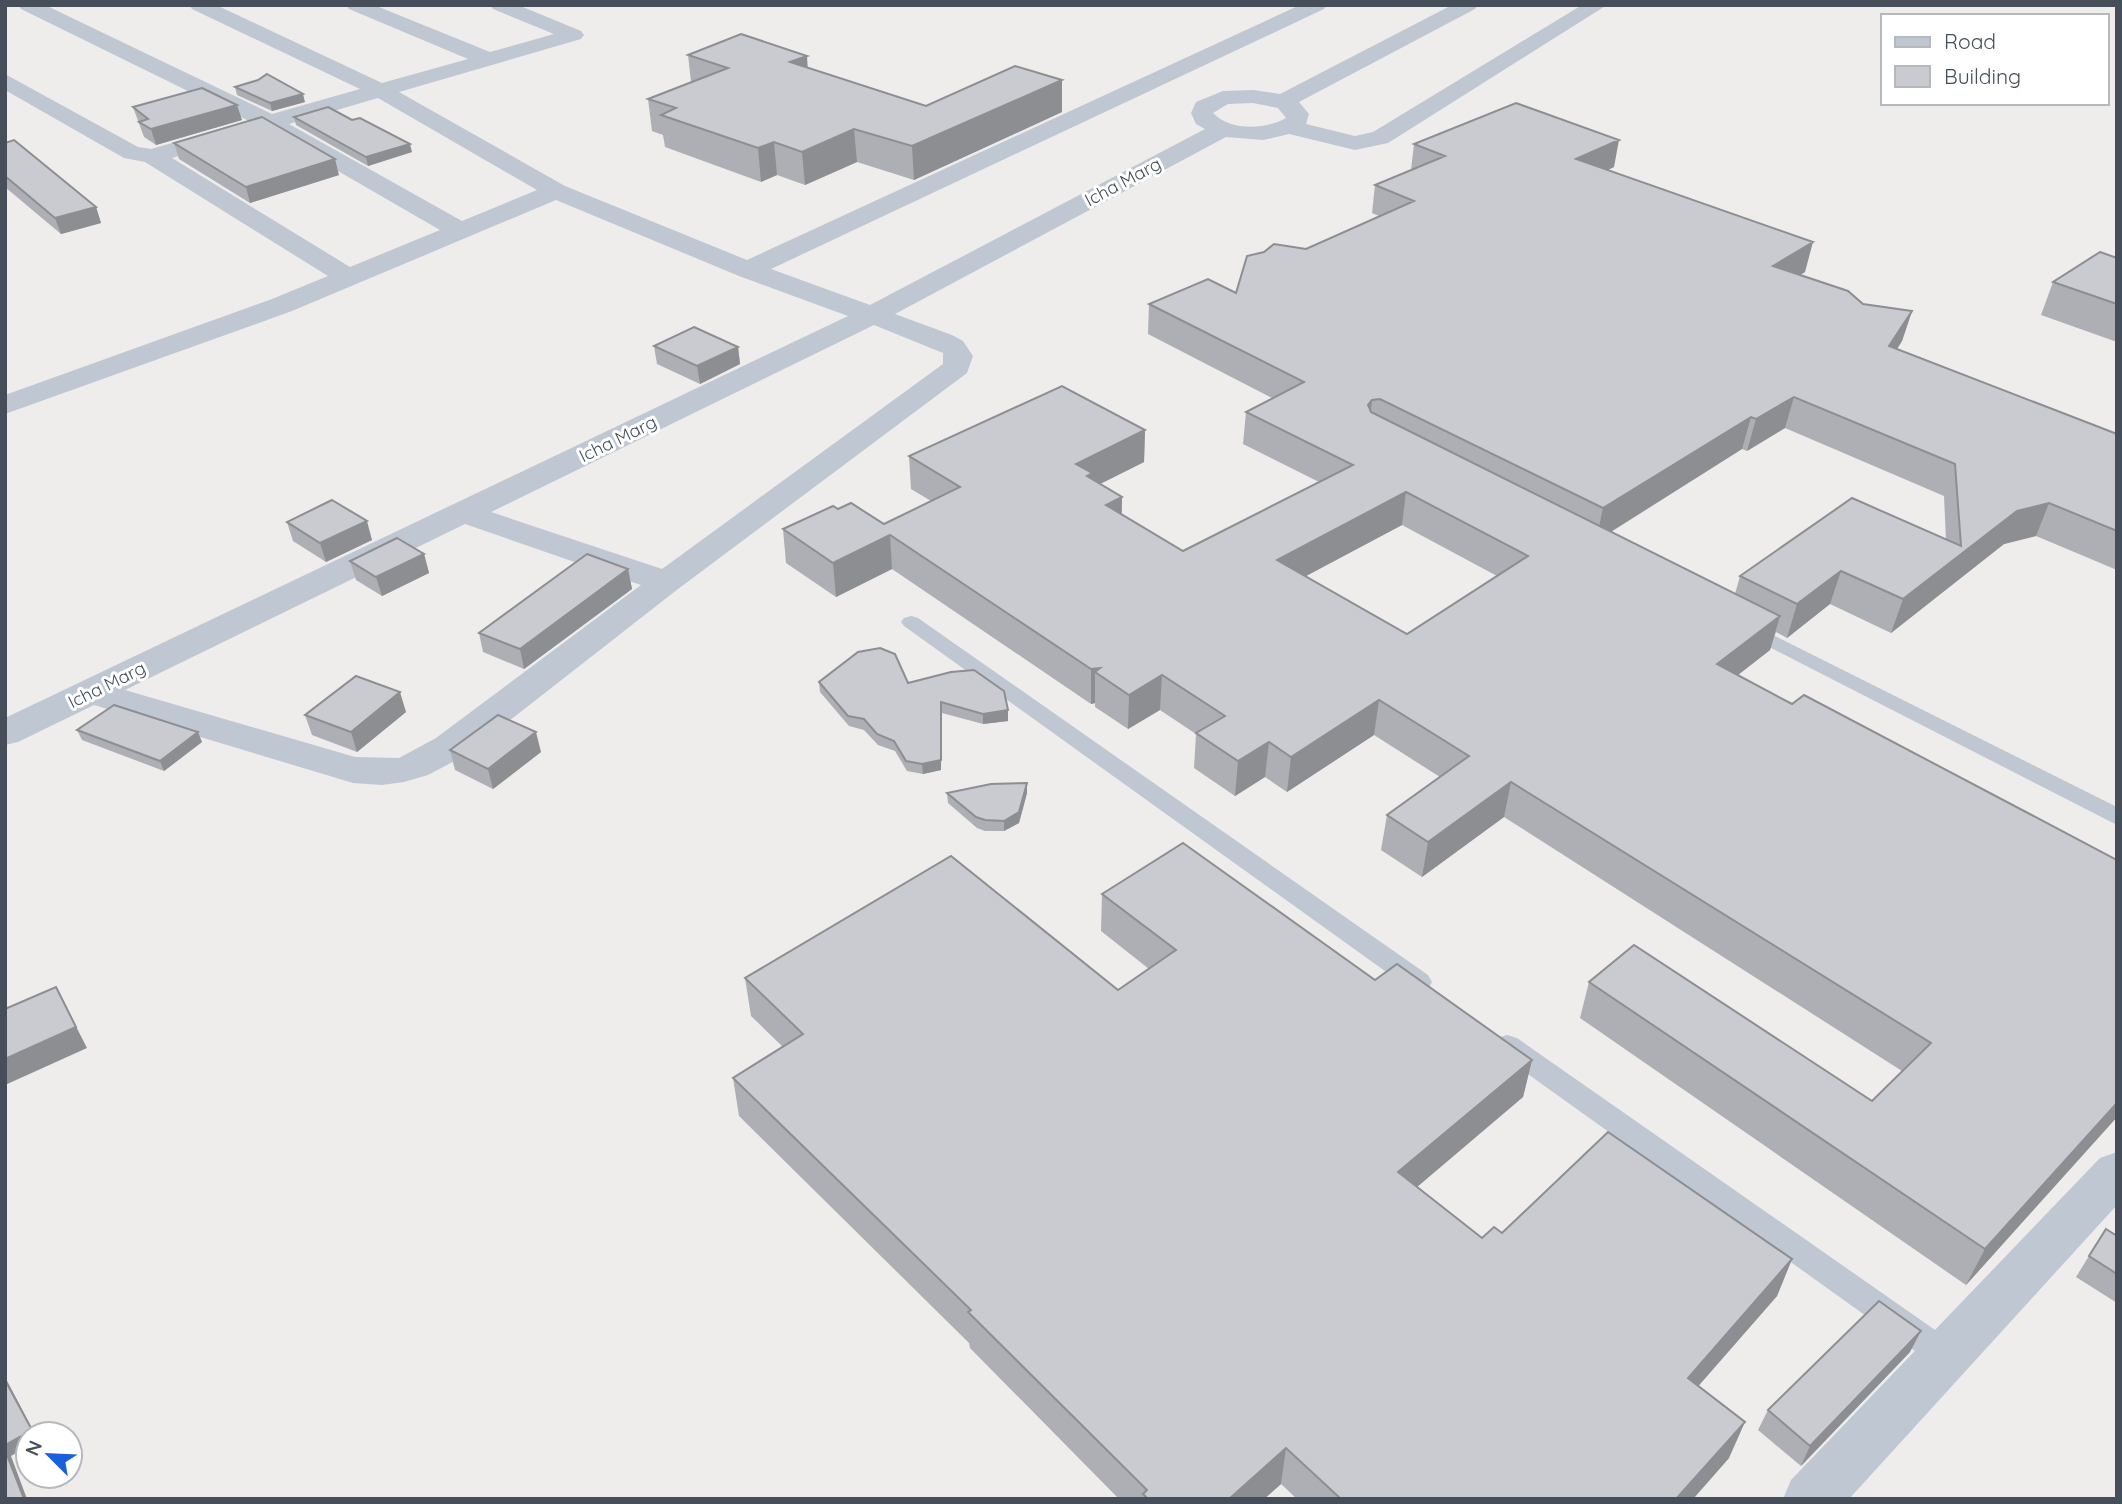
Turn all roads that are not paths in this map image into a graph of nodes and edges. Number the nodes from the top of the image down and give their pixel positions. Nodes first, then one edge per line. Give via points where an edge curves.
1 (199, 5) edge
2 (356, 5) edge
3 (500, 5) edge
4 (1317, 5) edge
5 (1468, 5) edge
6 (1597, 5) edge
7 (32, 8) edge
8 (488, 59) junction
9 (5, 81) edge
10 (1145, 84) junction
11 (381, 91) junction
12 (1282, 102) junction
13 (1217, 116) junction
14 (269, 122) junction
15 (1289, 127) junction
16 (152, 156) junction
17 (556, 191) junction
18 (460, 230) junction
19 (748, 270) junction
20 (348, 277) junction
21 (871, 316) junction
22 (5, 405) edge
23 (463, 513) junction
24 (666, 582) junction
25 (1721, 615) edge
26 (911, 622) dead end
27 (91, 692) junction
28 (5, 733) edge
29 (2117, 817) edge
30 (1435, 993) edge
31 (1492, 1034) edge
32 (2117, 1172) edge
33 (1947, 1356) junction
34 (1811, 1499) edge

1 - 11 street
2 - 8 street
3 - 8 street via 574,35
4 - 10 street
5 - 12 street
6 - 15 street via 1380,138 1354,143
7 - 14 street
8 - 11 street
9 - 16 street via 132,153
10 - 13 street
10 - 19 street
11 - 14 street
11 - 17 street
12 - 13 street via 1245,96
12 - 15 street via 1298,114
13 - 15 street via 1258,133
13 - 21 street, Icha Marg
14 - 16 street
14 - 18 street
16 - 20 street
17 - 18 street
17 - 19 street
18 - 20 street
19 - 21 street
20 - 22 street via 282,306
21 - 23 street, Icha Marg
21 - 24 street via 953,347 957,366
23 - 24 street
23 - 27 street, Icha Marg
24 - 27 street via 450,747 420,765 388,774 353,769
25 - 29 lane
26 - 30 lane
27 - 28 street, Icha Marg
31 - 33 lane
32 - 33 street
33 - 34 street

